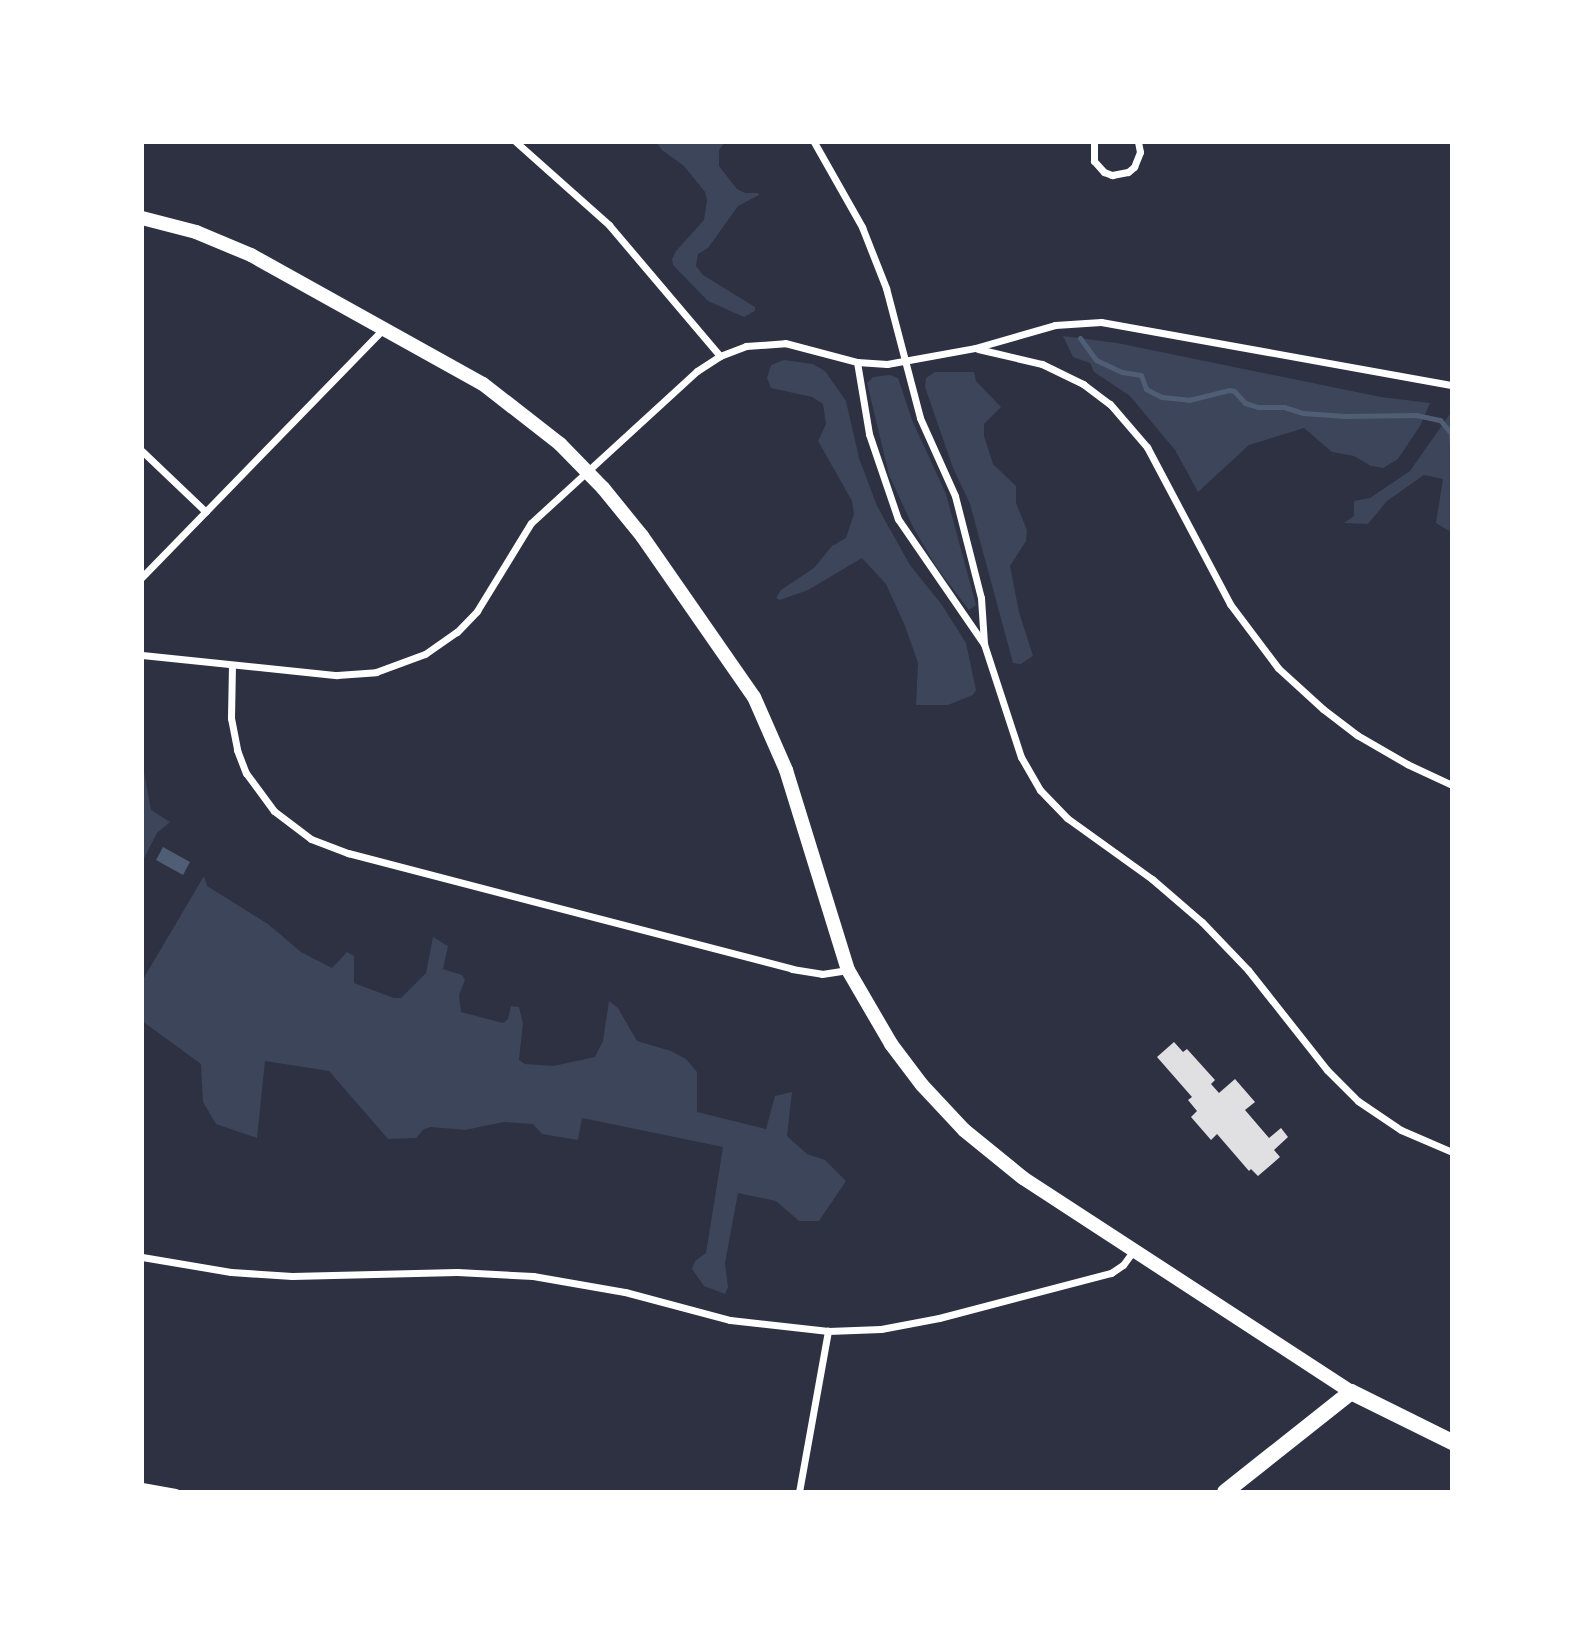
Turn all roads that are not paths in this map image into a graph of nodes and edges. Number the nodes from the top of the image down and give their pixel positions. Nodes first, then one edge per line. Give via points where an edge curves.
1 (516, 142) edge
2 (814, 142) edge
3 (1094, 142) edge
4 (1150, 142) edge
5 (1138, 143) edge
6 (142, 218) edge
7 (384, 327) junction
8 (975, 348) junction
9 (720, 356) junction
10 (857, 362) junction
11 (904, 362) junction
12 (1452, 385) edge
13 (142, 451) edge
14 (586, 470) junction
15 (206, 512) junction
16 (142, 577) edge
17 (984, 644) junction
18 (142, 656) edge
19 (232, 665) junction
20 (1452, 785) edge
21 (848, 970) junction
22 (1452, 1152) edge
23 (1133, 1251) junction
24 (142, 1257) edge
25 (828, 1331) junction
26 (1351, 1391) junction
27 (1452, 1441) edge
28 (142, 1486) edge
29 (175, 1492) edge
30 (799, 1492) edge
31 (1225, 1492) edge

1 - 9 street via 608,225
2 - 11 street via 869,242 891,304
3 - 5 street via 1094,161 1112,175 1134,167
4 - 5 street
6 - 7 main road via 230,245
7 - 14 main road via 510,402
7 - 15 street
8 - 11 street
8 - 12 street via 1055,325 1101,322
8 - 20 street via 1042,364 1083,384 1110,404 1147,447 1224,595 1279,668 1357,735
9 - 10 street via 746,346 785,343
9 - 14 street
10 - 11 street
10 - 17 street via 869,434 898,519
11 - 17 street via 920,418 955,496 981,598
13 - 15 street
14 - 19 street via 525,530 471,618 425,654 391,668 352,675
14 - 21 main road via 642,537 754,697 786,770
15 - 16 street
17 - 22 street via 1021,757 1046,797 1202,922 1350,1093 1401,1130
18 - 19 street
19 - 21 street via 231,718 243,766 274,811 312,839 348,853 792,969 822,974
21 - 23 main road via 909,1069 964,1130 1023,1178
23 - 25 street via 1111,1273 967,1311 910,1324
23 - 26 main road
24 - 25 street via 231,1272 292,1276 457,1272 533,1276 615,1290 730,1320
25 - 30 street
26 - 27 main road
26 - 31 main road
28 - 29 street

